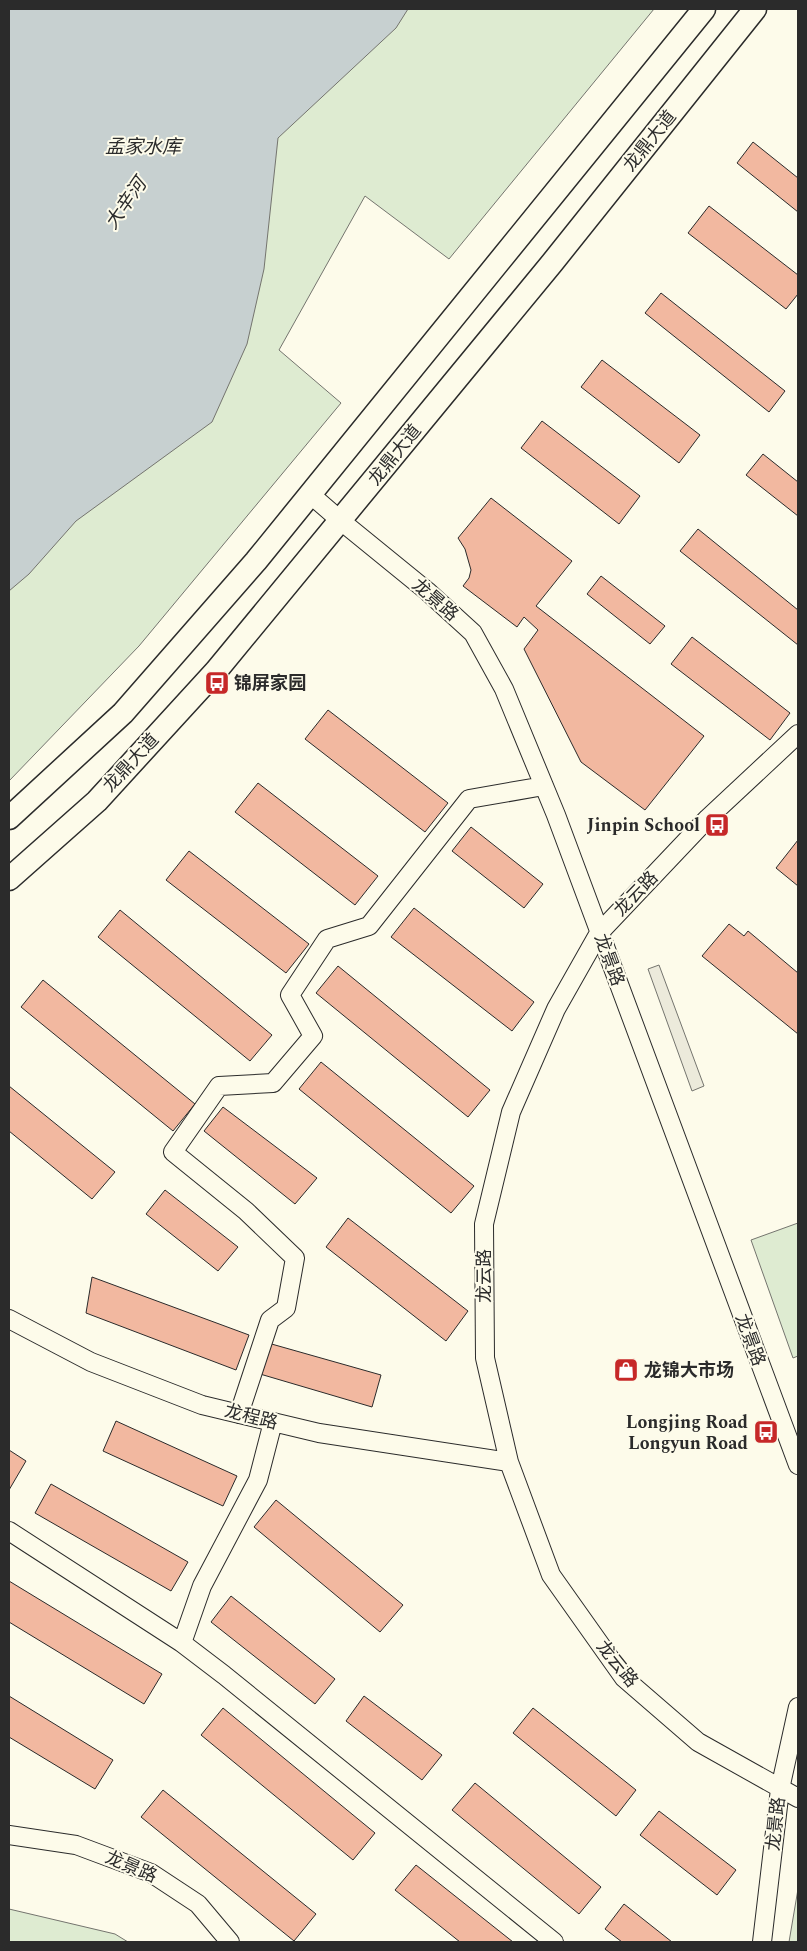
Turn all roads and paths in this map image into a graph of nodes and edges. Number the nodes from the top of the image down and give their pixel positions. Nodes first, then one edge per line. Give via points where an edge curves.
1 (704, 9) edge
2 (755, 9) edge
3 (310, 494) junction
4 (341, 522) junction
5 (798, 734) edge
6 (544, 786) junction
7 (9, 818) edge
8 (9, 879) edge
9 (599, 932) junction
10 (9, 1319) edge
11 (239, 1414) junction
12 (273, 1422) junction
13 (509, 1462) junction
14 (798, 1465) edge
15 (9, 1531) edge
16 (182, 1644) junction
17 (798, 1707) edge
18 (780, 1789) junction
19 (798, 1798) edge
20 (9, 1835) edge
21 (230, 1942) edge
22 (554, 1942) edge
23 (762, 1942) edge

1 - 3 main road
2 - 4 main road, 龙鼎大道
3 - 4 street, 龙景路
3 - 7 main road via 123,713
4 - 6 street, 龙景路 via 427,591 473,633 504,689
4 - 8 main road, 龙鼎大道 via 216,671 97,801
5 - 9 street, 龙云路 via 708,818
6 - 9 street, 龙景路
6 - 11 street via 469,799 368,926 327,939 290,995 313,1036 308,1043 273,1083 219,1086 173,1152 246,1211 295,1258 286,1308 270,1320
9 - 13 street, 龙云路 via 556,1009 511,1112 484,1224 485,1358
9 - 14 street, 龙景路
10 - 11 street, 龙程路 via 91,1362 202,1405
11 - 12 street, 龙程路
12 - 13 street, 龙程路 via 319,1433
12 - 16 street via 258,1480 202,1586
13 - 18 street, 龙云路 via 551,1575 624,1678 698,1742
15 - 16 street
16 - 22 street
17 - 18 street, 龙景路
18 - 19 street, 龙云路
18 - 23 street, 龙景路
20 - 21 street, 龙景路 via 76,1845 151,1873 198,1904

